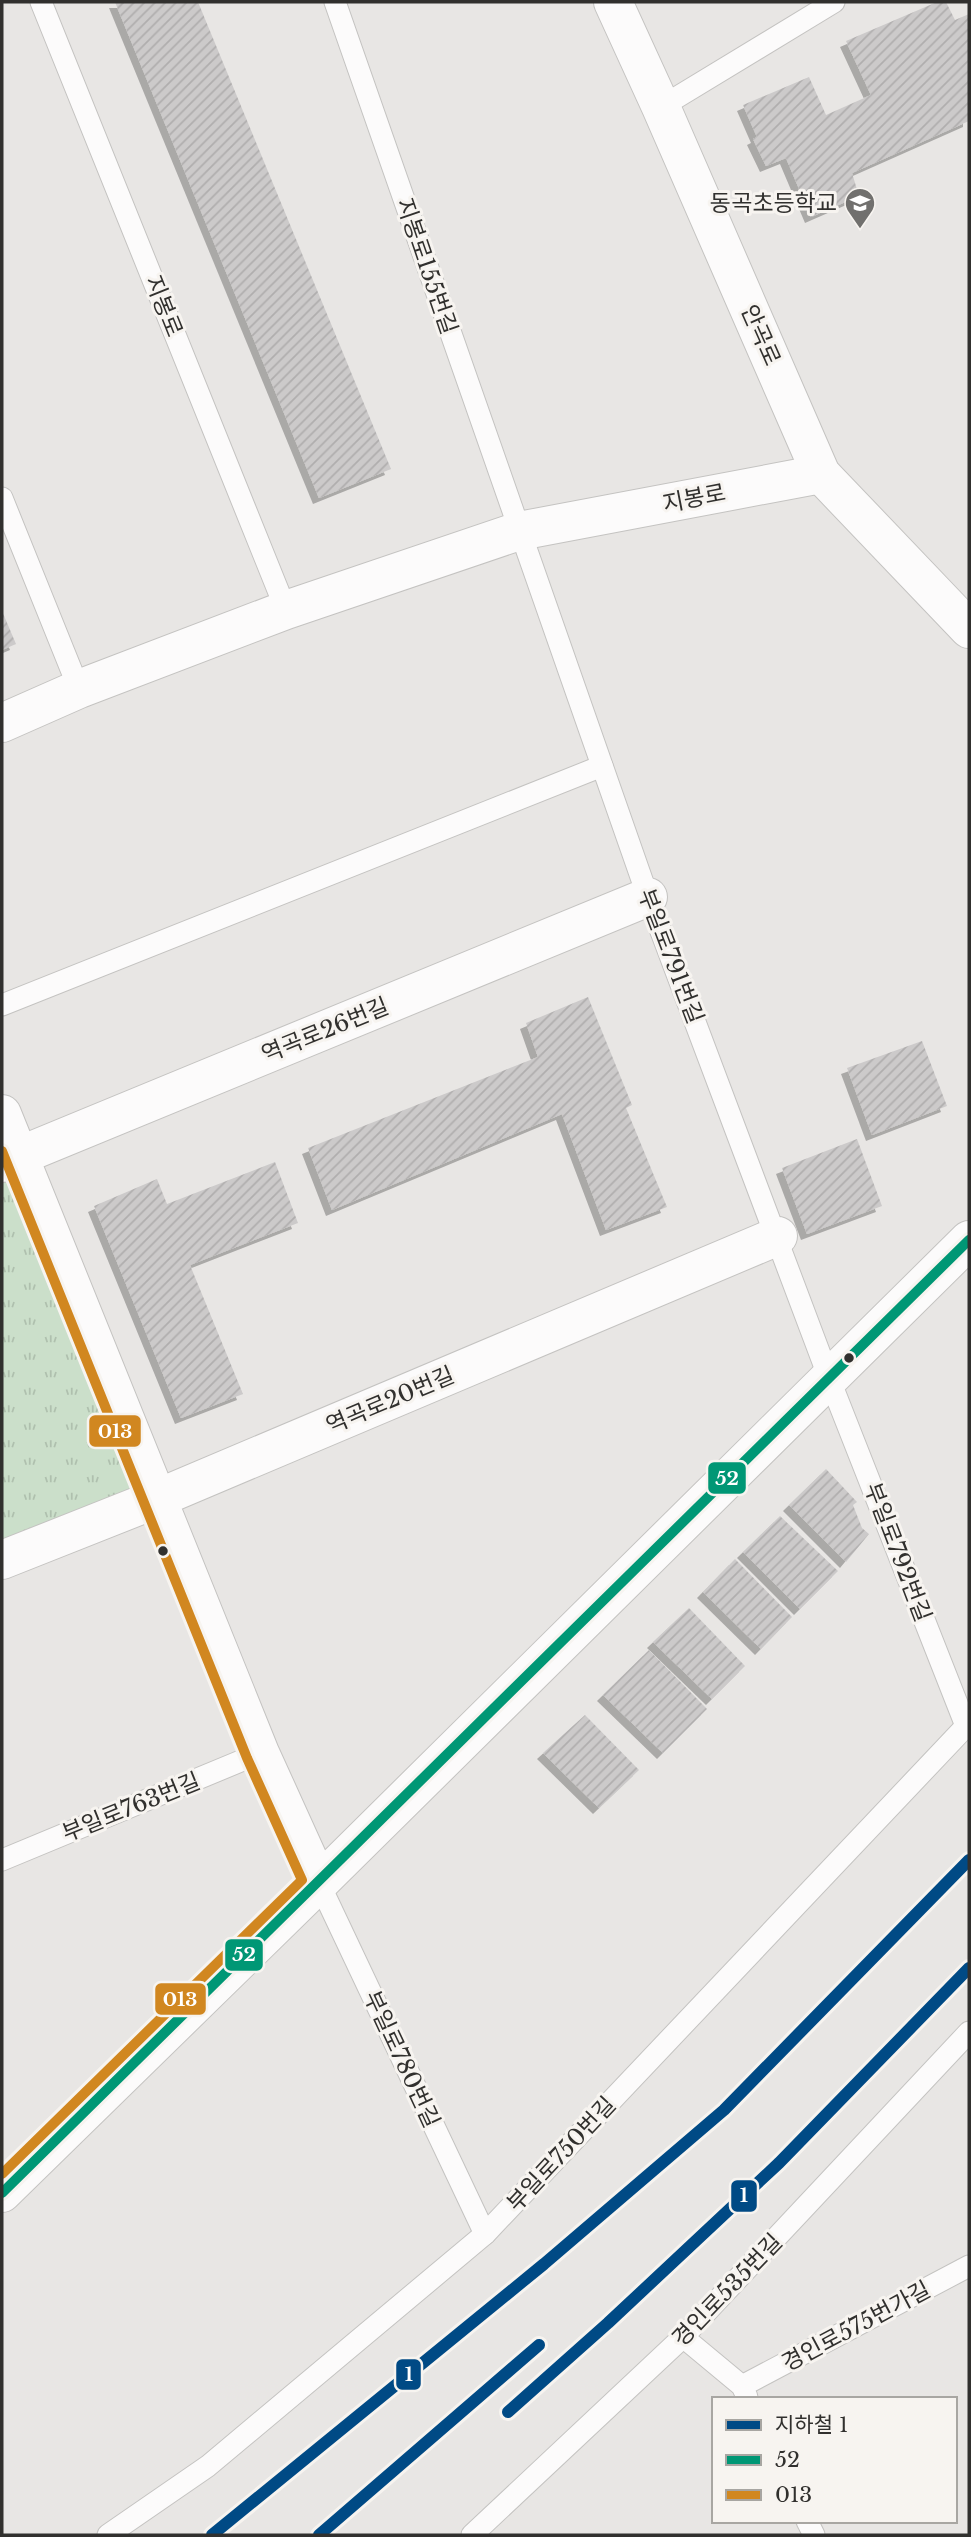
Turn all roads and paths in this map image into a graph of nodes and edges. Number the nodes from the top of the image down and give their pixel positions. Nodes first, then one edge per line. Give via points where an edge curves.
1 (41, 2) edge
2 (335, 2) edge
3 (613, 2) edge
4 (834, 2) edge
5 (661, 107) junction
6 (821, 474) junction
7 (2, 498) edge
8 (519, 531) junction
9 (286, 610) junction
10 (969, 629) edge
11 (79, 689) junction
12 (2, 723) edge
13 (602, 765) junction
14 (648, 897) junction
15 (2, 1005) edge
16 (2, 1114) edge
17 (10, 1159) edge
18 (778, 1236) junction
19 (969, 1240) edge
20 (830, 1378) junction
21 (156, 1499) junction
22 (2, 1560) edge
23 (968, 1725) edge
24 (260, 1754) junction
25 (2, 1860) edge
26 (319, 1883) junction
27 (969, 2032) edge
28 (2, 2193) edge
29 (485, 2234) junction
30 (969, 2266) edge
31 (683, 2337) junction
32 (745, 2392) edge
33 (108, 2535) edge
34 (472, 2535) edge

1 - 9 lane, 지봉로
2 - 8 lane, 지봉로155번길
3 - 5 street, 안곡로
4 - 5 lane
5 - 6 street, 안곡로
6 - 8 street, 지봉로
6 - 10 street, 안곡로
7 - 11 lane
8 - 9 street, 지봉로
8 - 13 lane, 부일로791번길
9 - 11 street, 지봉로
11 - 12 street, 지봉로
13 - 14 lane, 부일로791번길
13 - 15 lane
14 - 17 street, 역곡로26번길
14 - 18 lane, 부일로791번길
16 - 17 street
17 - 21 street
18 - 20 lane, 부일로791번길
18 - 21 street, 역곡로20번길
19 - 20 street
20 - 23 lane, 부일로792번길
20 - 26 street
21 - 22 street, 역곡로20번길
21 - 24 street
23 - 29 lane, 부일로750번길
24 - 25 lane, 부일로763번길
24 - 26 street
26 - 28 street
26 - 29 lane, 부일로780번길
27 - 31 lane, 경인로535번길
29 - 33 lane, 부일로750번길 via 208,2466
30 - 32 lane, 경인로575번가길
31 - 32 lane
31 - 34 lane, 경인로535번길

